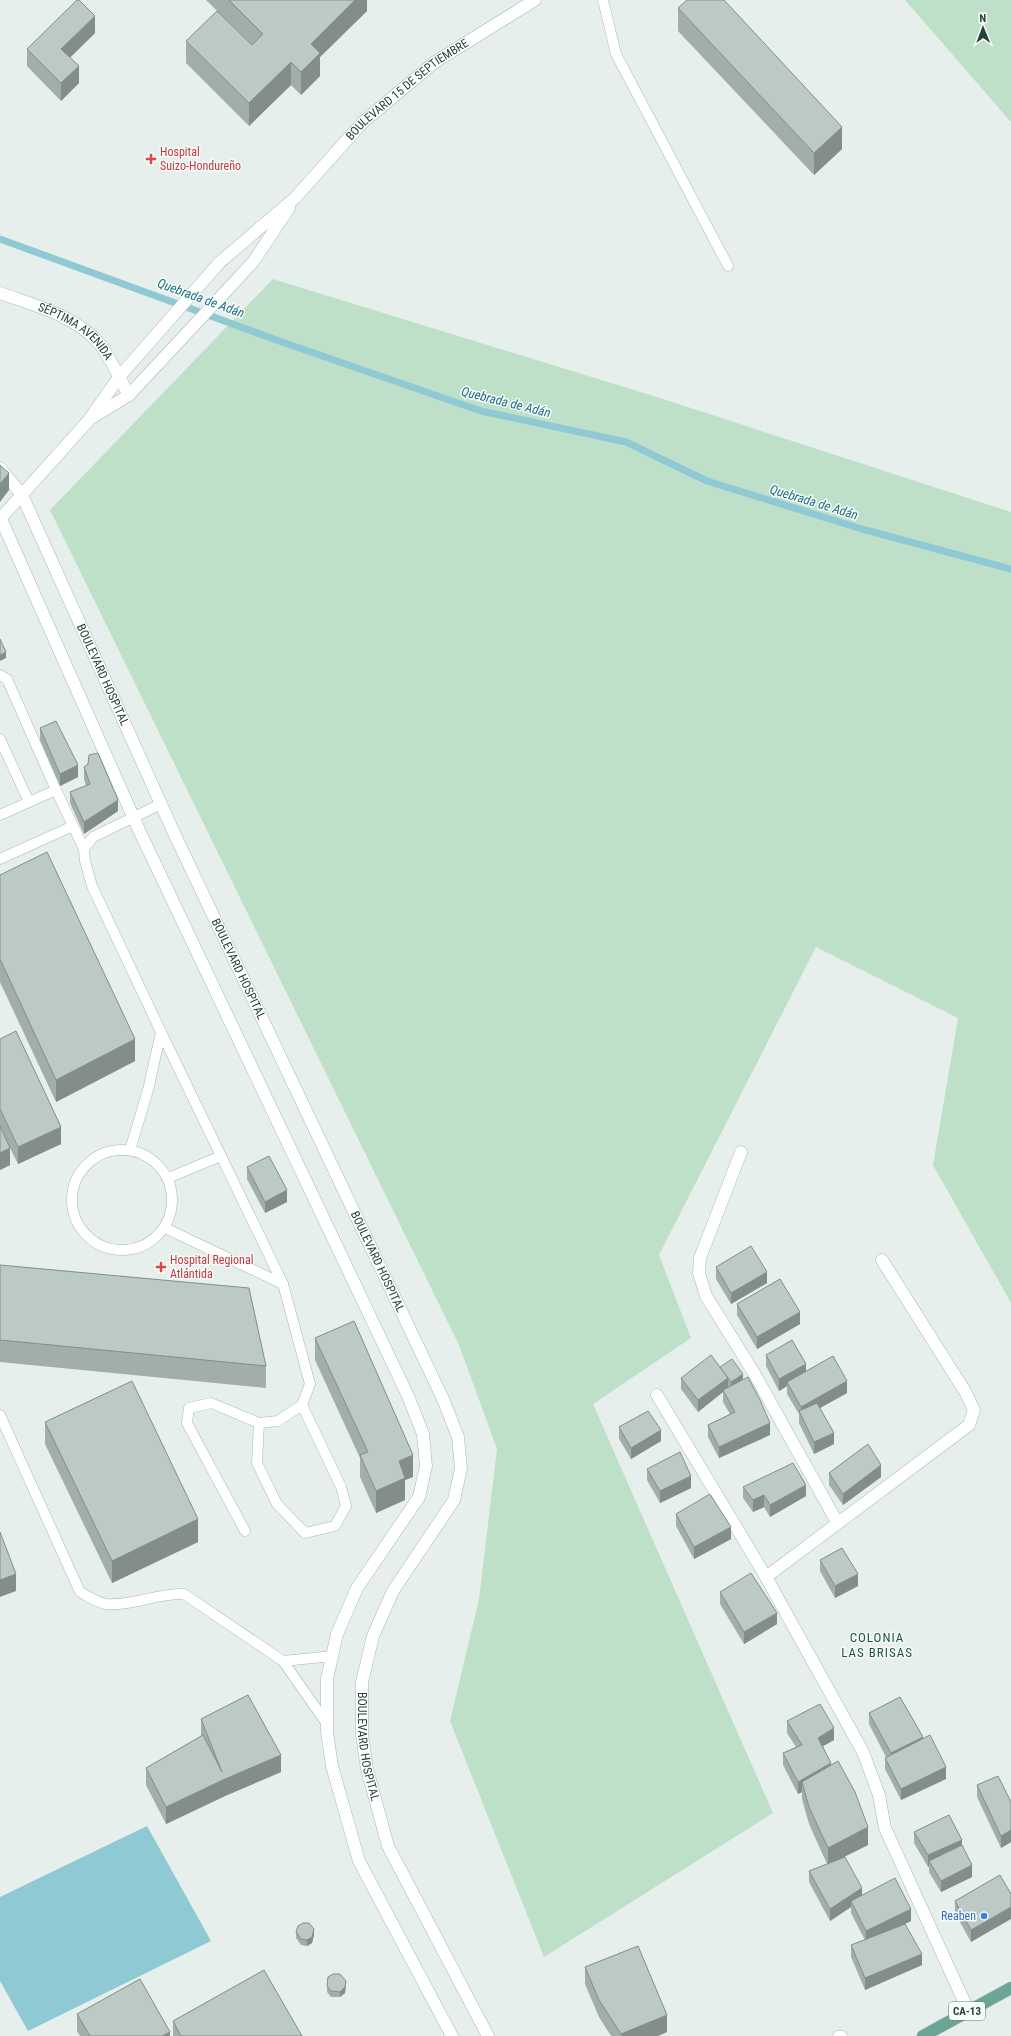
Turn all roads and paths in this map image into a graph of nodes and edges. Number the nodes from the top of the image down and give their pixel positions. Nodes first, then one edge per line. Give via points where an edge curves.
1 (535, 0) edge
2 (603, 0) edge
3 (295, 198) junction
4 (728, 266) dead end
5 (0, 293) edge
6 (118, 377) junction
7 (129, 395) junction
8 (89, 420) junction
9 (0, 468) edge
10 (22, 495) junction
11 (0, 519) edge
12 (0, 675) edge
13 (0, 739) edge
14 (56, 790) junction
15 (29, 802) junction
16 (161, 804) junction
17 (0, 815) edge
18 (133, 816) junction
19 (73, 826) junction
20 (84, 849) junction
21 (0, 859) edge
22 (161, 1032) junction
23 (130, 1150) junction
24 (741, 1152) dead end
25 (221, 1156) junction
26 (168, 1178) junction
27 (165, 1228) junction
28 (882, 1260) dead end
29 (283, 1284) junction
30 (657, 1395) dead end
31 (302, 1405) junction
32 (0, 1415) edge
33 (259, 1423) junction
34 (837, 1522) junction
35 (245, 1531) dead end
36 (766, 1577) junction
37 (332, 1656) junction
38 (283, 1661) junction
39 (327, 1724) junction
40 (1011, 1988) edge
41 (968, 2010) junction
42 (452, 2036) edge
43 (488, 2036) edge
44 (838, 2036) edge
45 (842, 2036) edge
46 (923, 2036) edge

1 - 3 street, BOULEVARD 15 DE SEPTIEMBRE via 435,62 362,123
2 - 4 lane via 616,54
3 - 6 street, BOULEVARD 15 DE SEPTIEMBRE via 220,262
3 - 7 street, BOULEVARD 15 DE SEPTIEMBRE via 253,262
5 - 6 street, SÉPTIMA AVENIDA via 67,318 83,329 98,342
6 - 7 street, SÉPTIMA AVENIDA
6 - 8 street, BOULEVARD 15 DE SEPTIEMBRE
7 - 8 street, BOULEVARD 15 DE SEPTIEMBRE
8 - 10 street, BOULEVARD 15 DE SEPTIEMBRE
9 - 10 street, BOULEVARD HOSPITAL
10 - 11 street, BOULEVARD 15 DE SEPTIEMBRE
10 - 16 street, BOULEVARD HOSPITAL
11 - 18 street
12 - 14 lane via 7,679
13 - 15 lane
14 - 15 lane
14 - 19 lane
15 - 17 lane
16 - 18 lane
16 - 43 street, BOULEVARD HOSPITAL via 444,1399 458,1437 460,1468 454,1500 393,1591 373,1636 362,1682 362,1734 367,1769 388,1846
18 - 20 lane via 93,837
18 - 37 street via 408,1396 423,1434 426,1466 419,1497 357,1588 337,1634
19 - 20 lane
19 - 21 lane
20 - 22 lane via 92,886
22 - 23 lane via 148,1090
22 - 25 lane
23 - 26 lane via 153,1159
23 - 27 lane via 102,1153 81,1169 71,1195 75,1221 93,1242 118,1251 145,1246
24 - 34 street via 700,1258 699,1273 706,1296 754,1373
25 - 26 lane
25 - 29 lane
26 - 27 lane via 173,1194 172,1211
27 - 29 lane
28 - 34 street via 966,1393 974,1410 970,1425
29 - 31 lane via 310,1384
30 - 36 street
31 - 33 lane via 278,1421
31 - 33 lane via 341,1487 346,1506 335,1526 305,1533 277,1504 258,1463
32 - 38 lane via 80,1592 105,1604 140,1602 169,1593 184,1594
33 - 35 lane via 211,1403 189,1408 187,1423
34 - 36 street
36 - 41 street via 863,1752 879,1795 885,1828
37 - 38 lane
37 - 39 street via 327,1679
38 - 39 lane
39 - 42 street via 332,1766 359,1861
40 - 41 main road, CA-13
41 - 46 main road, CA-13
44 - 45 lane

